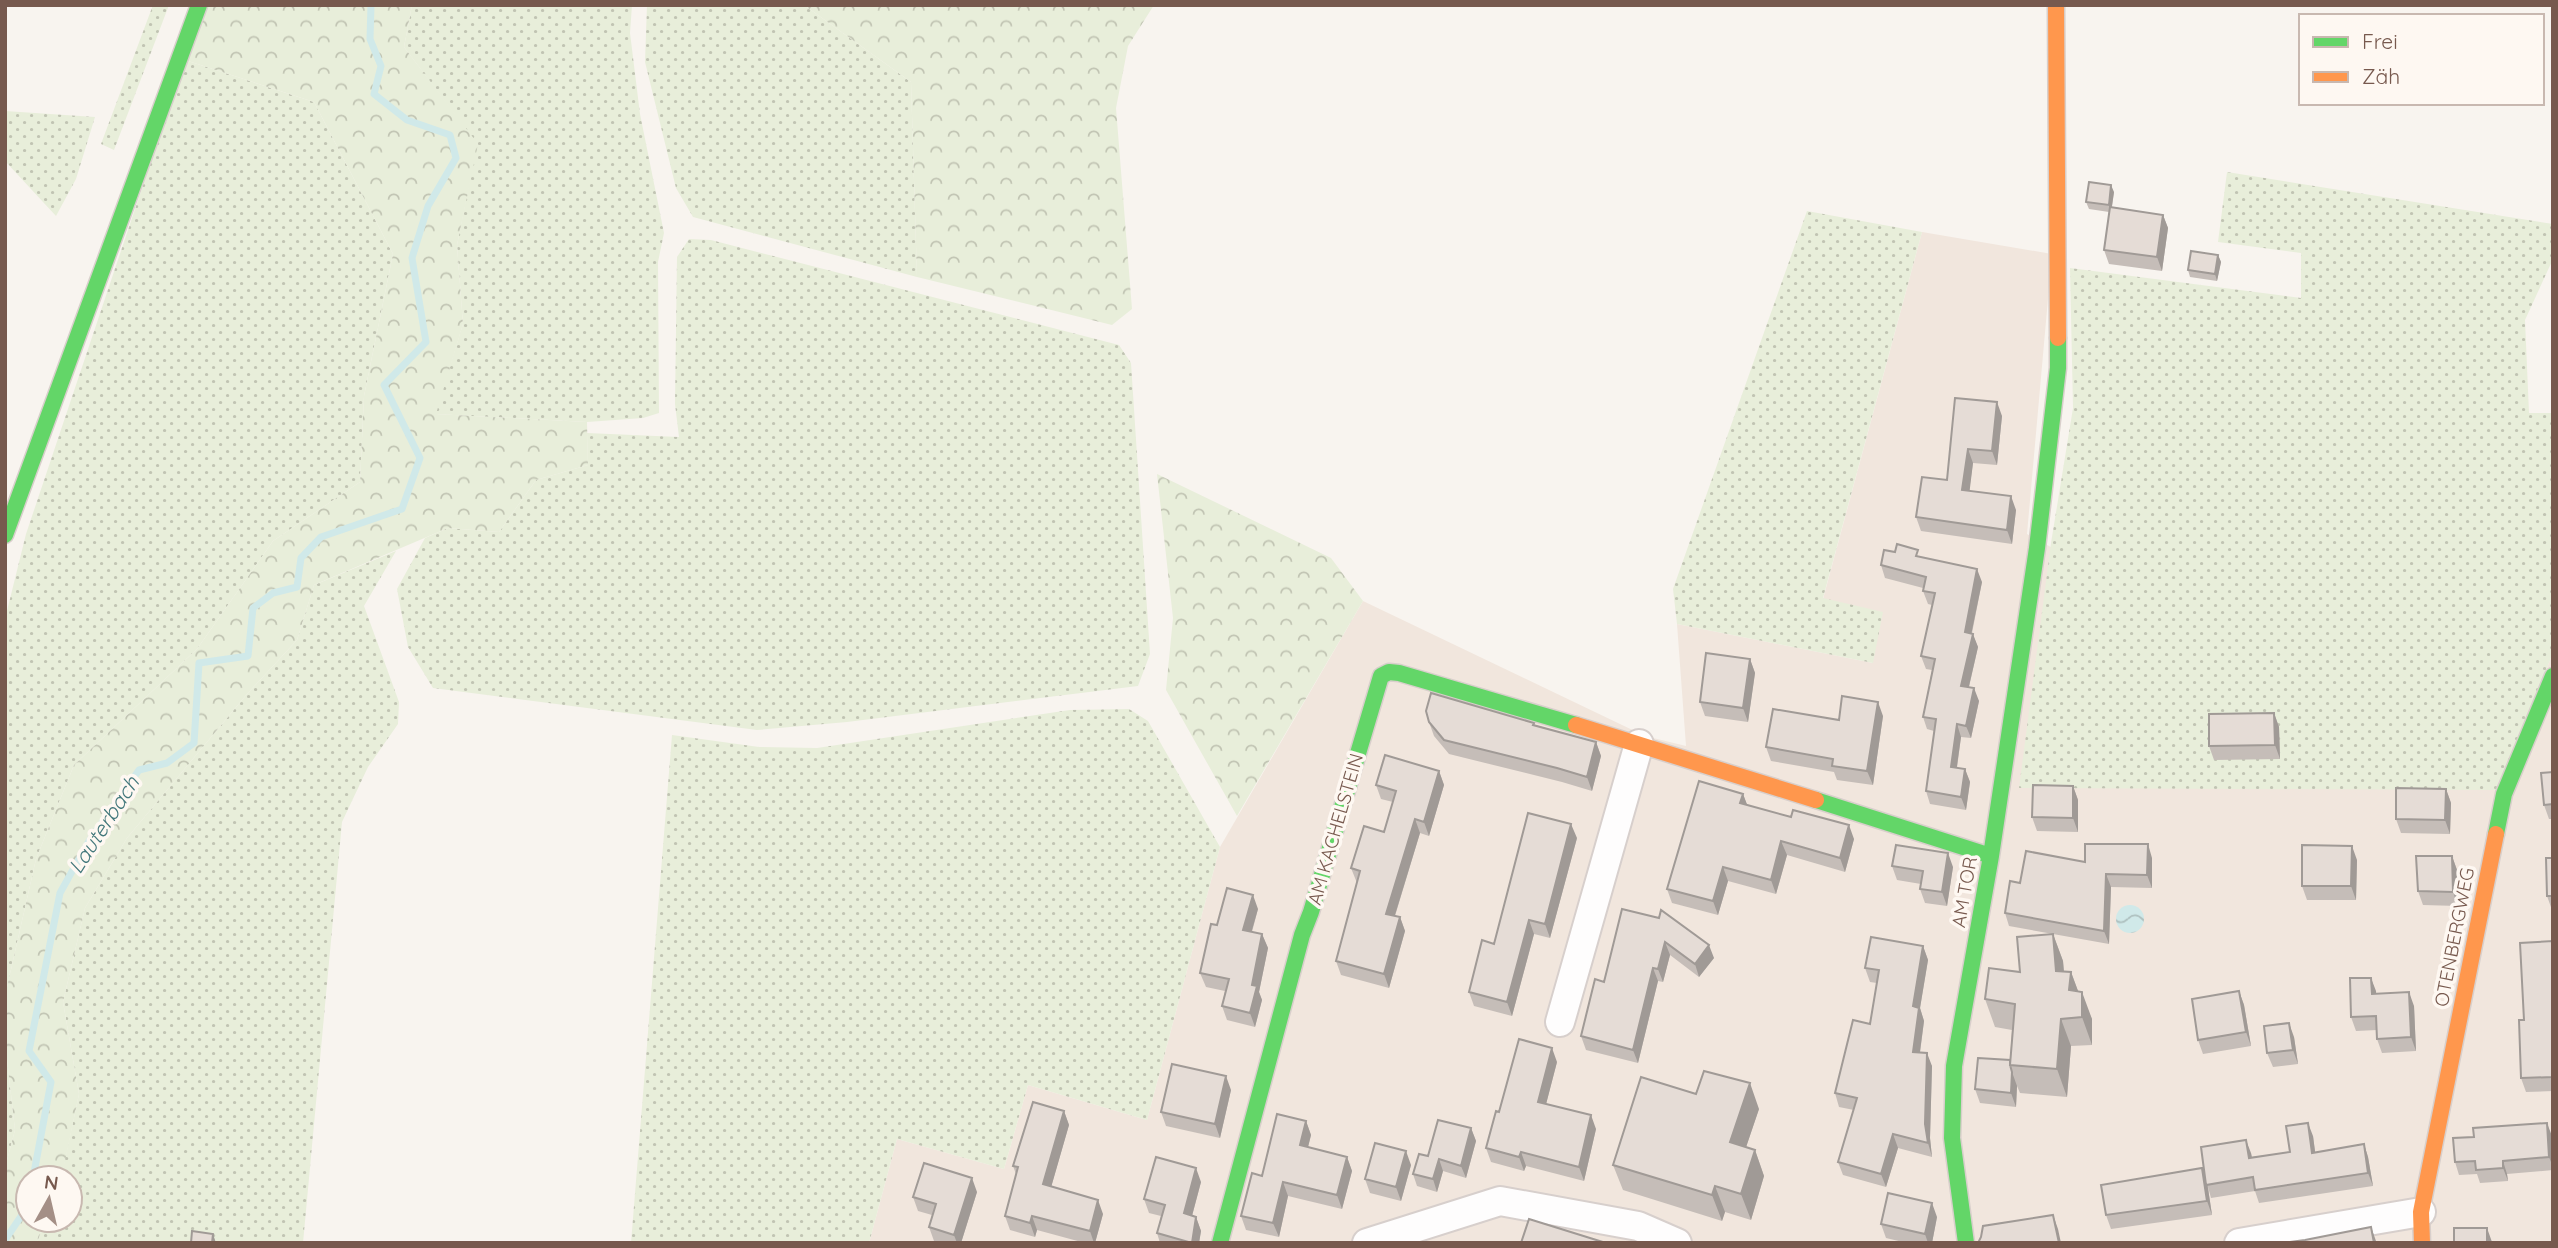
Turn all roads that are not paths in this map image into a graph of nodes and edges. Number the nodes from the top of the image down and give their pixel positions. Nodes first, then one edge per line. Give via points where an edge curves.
1 (199, 5) edge
2 (2056, 5) edge
3 (5, 535) edge
4 (2553, 676) edge
5 (1639, 744) junction
6 (1992, 856) junction
7 (1560, 1022) dead end
8 (2421, 1212) junction
9 (1220, 1243) edge
10 (1367, 1243) edge
11 (1677, 1243) edge
12 (1965, 1243) edge
13 (2239, 1243) edge
14 (2422, 1243) edge

1 - 3 street
2 - 6 street, AM TOR via 2058,368
4 - 8 street, OTENBERGWEG via 2504,794
5 - 6 street, AM KACHELSTEIN
5 - 7 street
5 - 9 street, AM KACHELSTEIN via 1399,673 1381,676 1302,935
6 - 12 street, AM TOR via 1954,1066 1952,1138
8 - 13 street
8 - 14 street, OTENBERGWEG
10 - 11 street via 1500,1200 1638,1226

